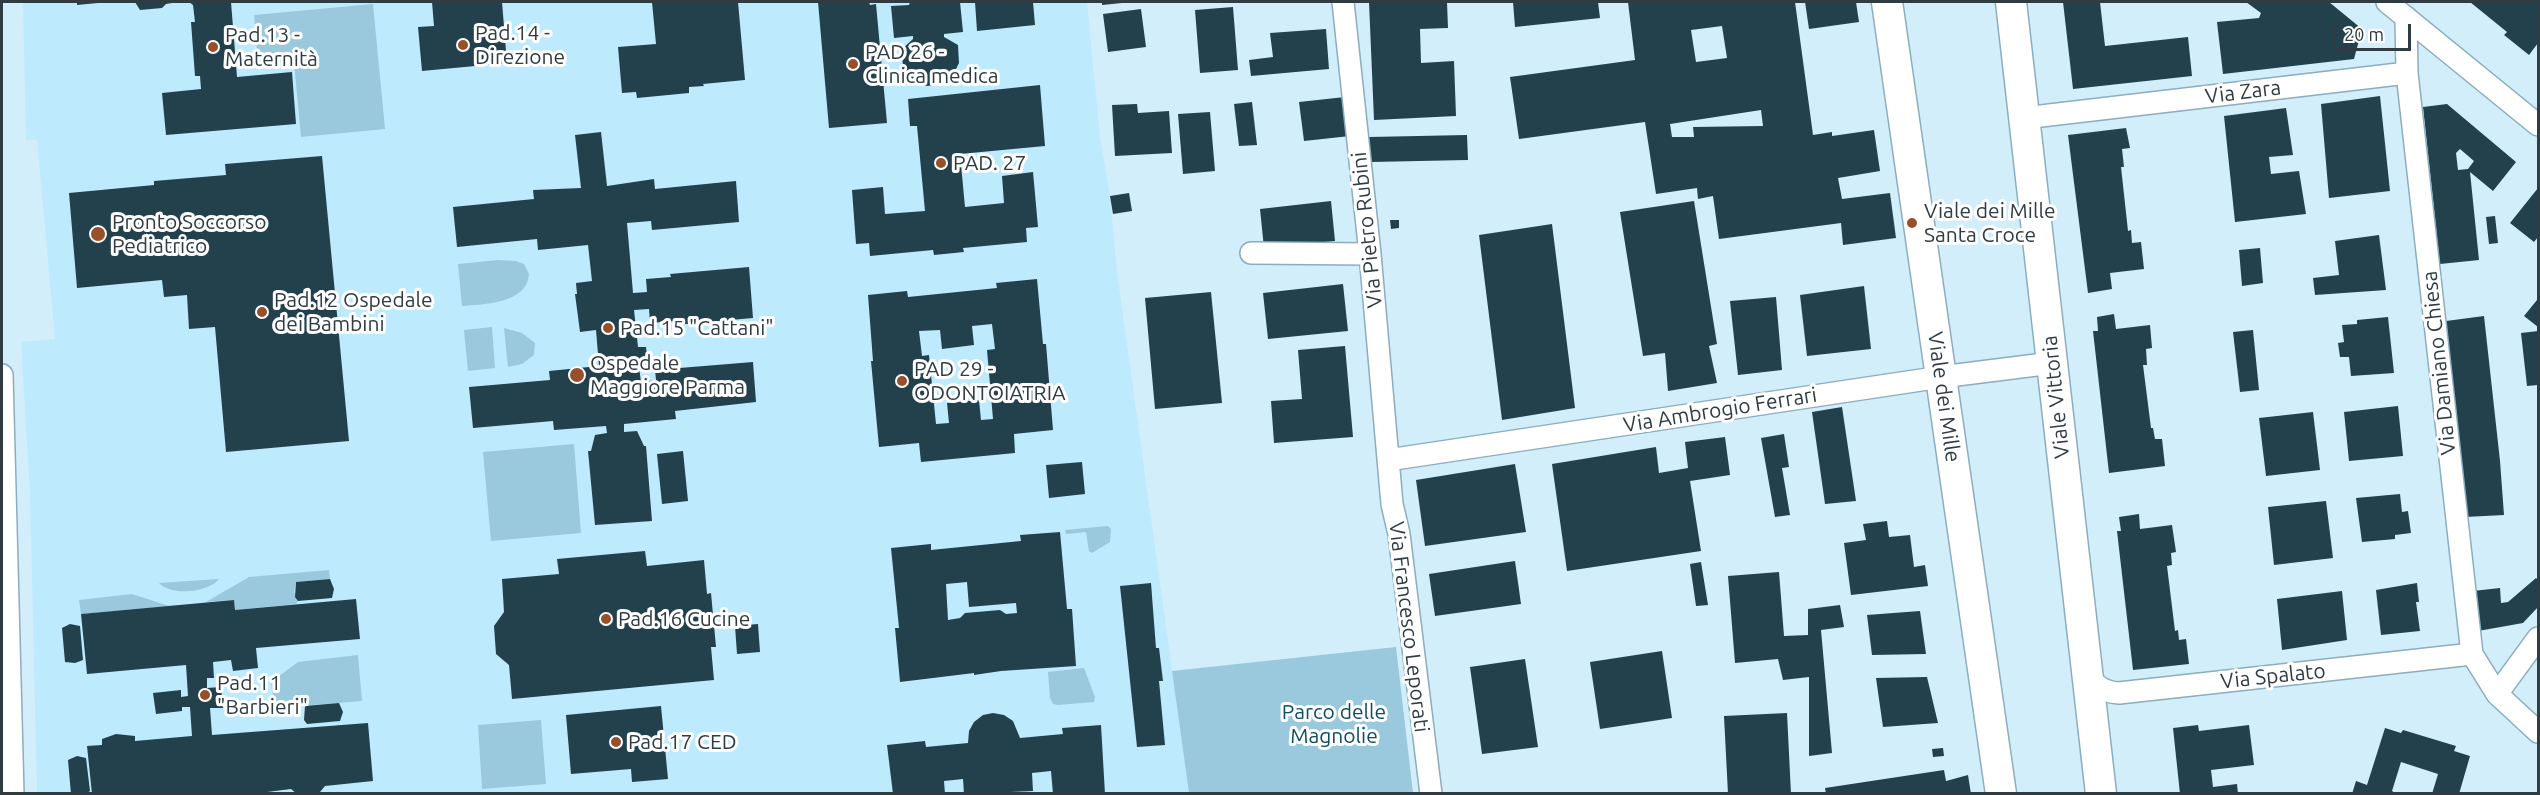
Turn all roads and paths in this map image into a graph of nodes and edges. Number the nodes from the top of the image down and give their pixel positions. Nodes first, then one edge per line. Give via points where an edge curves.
1 (1343, 2) edge
2 (1887, 2) edge
3 (2011, 2) edge
4 (2387, 2) edge
5 (2406, 17) junction
6 (2407, 73) junction
7 (2024, 118) junction
8 (2538, 125) edge
9 (1251, 253) dead end
10 (1370, 254) junction
11 (2052, 363) junction
12 (2, 375) edge
13 (1941, 376) junction
14 (1388, 460) junction
15 (2538, 638) edge
16 (2472, 654) junction
17 (2086, 667) junction
18 (2497, 693) junction
19 (2538, 732) edge
20 (13, 794) edge
21 (1431, 794) edge
22 (2001, 794) edge
23 (2101, 794) edge

1 - 10 street, Via Pietro Rubini
2 - 13 main road, Viale dei Mille
3 - 7 main road, Viale Vittoria
4 - 5 street
5 - 6 street
5 - 8 street
6 - 7 street, Via Zara
6 - 16 street, Via Damiano Chiesa
7 - 11 main road, Viale Vittoria
9 - 10 street
10 - 14 street, Via Pietro Rubini
11 - 13 street, Via Ambrogio Ferrari
11 - 17 main road, Viale Vittoria
12 - 20 street
13 - 14 street, Via Ambrogio Ferrari
13 - 22 main road, Viale dei Mille
14 - 21 street, Via Francesco Leporati
15 - 18 street
16 - 17 street, Via Spalato via 2119,693 2096,685
16 - 18 street
17 - 23 main road, Viale Vittoria
18 - 19 street

